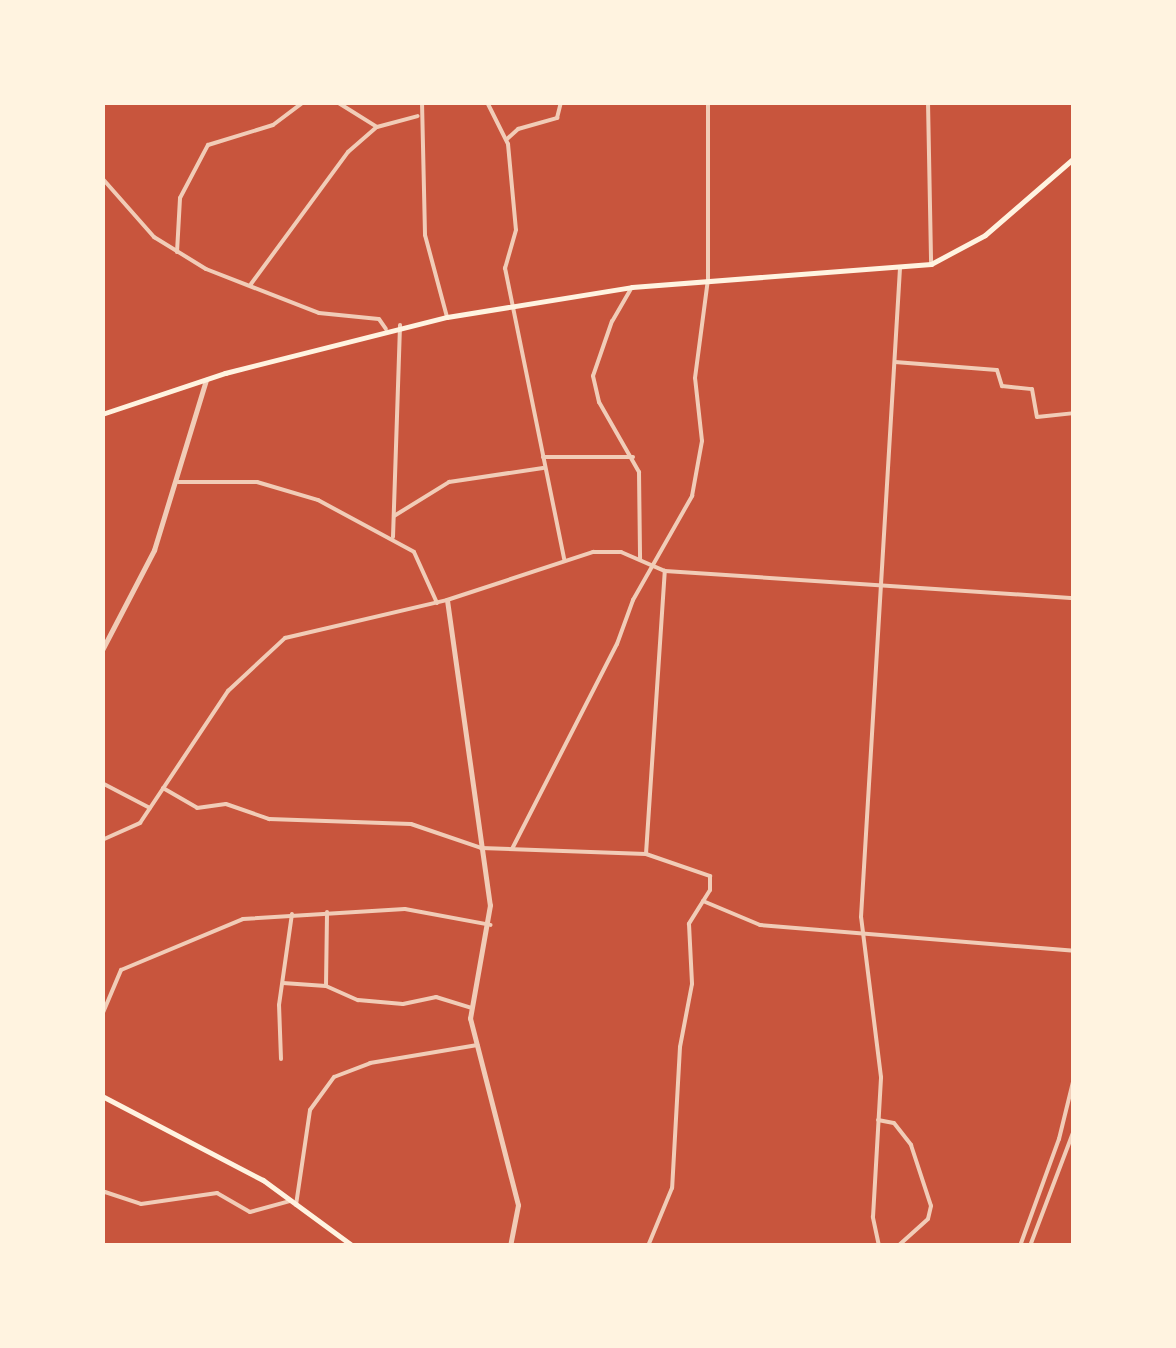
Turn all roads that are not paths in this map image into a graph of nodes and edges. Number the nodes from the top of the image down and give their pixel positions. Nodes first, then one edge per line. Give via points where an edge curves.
1 (303, 102) edge
2 (337, 102) edge
3 (422, 102) edge
4 (486, 102) edge
5 (561, 102) edge
6 (708, 102) edge
7 (928, 102) edge
8 (418, 116) junction
9 (377, 127) junction
10 (506, 139) junction
11 (1074, 158) edge
12 (102, 178) edge
13 (177, 252) junction
14 (930, 264) junction
15 (900, 268) junction
16 (708, 279) junction
17 (251, 284) junction
18 (632, 288) junction
19 (512, 306) junction
20 (447, 317) junction
21 (400, 326) junction
22 (386, 330) junction
23 (895, 362) junction
24 (206, 380) junction
25 (1074, 413) edge
26 (102, 414) edge
27 (634, 457) junction
28 (543, 458) junction
29 (545, 468) junction
30 (178, 482) junction
31 (394, 516) junction
32 (394, 537) junction
33 (640, 559) junction
34 (565, 560) junction
35 (652, 566) junction
36 (665, 571) junction
37 (881, 586) junction
38 (1074, 598) edge
39 (448, 600) junction
40 (437, 602) junction
41 (102, 650) edge
42 (102, 783) edge
43 (163, 788) junction
44 (150, 808) junction
45 (102, 840) edge
46 (481, 848) junction
47 (512, 849) junction
48 (646, 854) junction
49 (702, 901) junction
50 (326, 912) junction
51 (292, 914) junction
52 (491, 924) junction
53 (861, 937) junction
54 (1074, 951) edge
55 (283, 983) junction
56 (326, 986) junction
57 (471, 1008) junction
58 (102, 1015) edge
59 (476, 1045) junction
60 (281, 1059) dead end
61 (1074, 1078) edge
62 (102, 1096) edge
63 (878, 1120) junction
64 (1074, 1130) edge
65 (102, 1191) edge
66 (293, 1203) junction
67 (354, 1246) edge
68 (510, 1246) edge
69 (648, 1246) edge
70 (879, 1246) edge
71 (898, 1246) edge
72 (1020, 1246) edge
73 (1030, 1246) edge

1 - 13 street via 273,125 208,145 180,198
2 - 9 street
3 - 8 street
4 - 10 street
5 - 10 street via 556,118
6 - 16 street
7 - 14 street
8 - 9 street
8 - 20 street via 425,235
9 - 17 street via 348,152
10 - 19 street via 516,214 505,268
11 - 14 main road via 985,234
12 - 13 street via 154,237
13 - 17 street
14 - 15 main road
15 - 16 main road
15 - 23 street
16 - 18 main road
16 - 35 street via 695,378 700,465 684,517
17 - 22 street via 319,314 379,320
18 - 19 main road
18 - 27 street via 593,376 599,402
19 - 20 main road
19 - 28 street
20 - 21 main road
21 - 22 main road
21 - 31 street
22 - 24 main road
23 - 25 street via 997,370 1002,386 1029,385 1037,417
23 - 37 street
24 - 26 main road
24 - 30 street
27 - 28 street
27 - 33 street via 644,528
28 - 29 street
29 - 31 street via 449,482
29 - 34 street
30 - 32 street via 257,482 318,500
30 - 41 street via 154,550
31 - 32 street
32 - 40 street via 420,560
33 - 34 street via 610,551
33 - 35 street
34 - 39 street
35 - 36 street
35 - 47 street
36 - 37 street
36 - 48 street
37 - 38 street
37 - 53 street
39 - 40 street
39 - 46 street
40 - 43 street via 300,632 266,651 228,692
42 - 44 street
43 - 44 street
43 - 46 street via 197,808 226,804 270,819 411,824
44 - 45 street via 125,834
46 - 47 street
46 - 52 street
47 - 48 street
48 - 49 street via 710,876
49 - 53 street via 760,925
49 - 69 street via 689,924 692,984 680,1047 672,1188
50 - 51 street
50 - 52 street via 405,909
50 - 56 street
51 - 55 street
51 - 58 street via 243,919 120,970
52 - 57 street
53 - 54 street
53 - 63 street via 880,1061
55 - 56 street
55 - 60 street
56 - 57 street via 358,1000 402,1004 431,996
57 - 59 street
59 - 66 street via 334,1077 310,1110
59 - 68 street via 518,1205
61 - 72 street
62 - 66 main road
63 - 70 street via 872,1217
63 - 71 street via 894,1122 910,1145 931,1206 928,1219
64 - 73 street
65 - 66 street via 141,1204 217,1193 250,1212
66 - 67 main road

